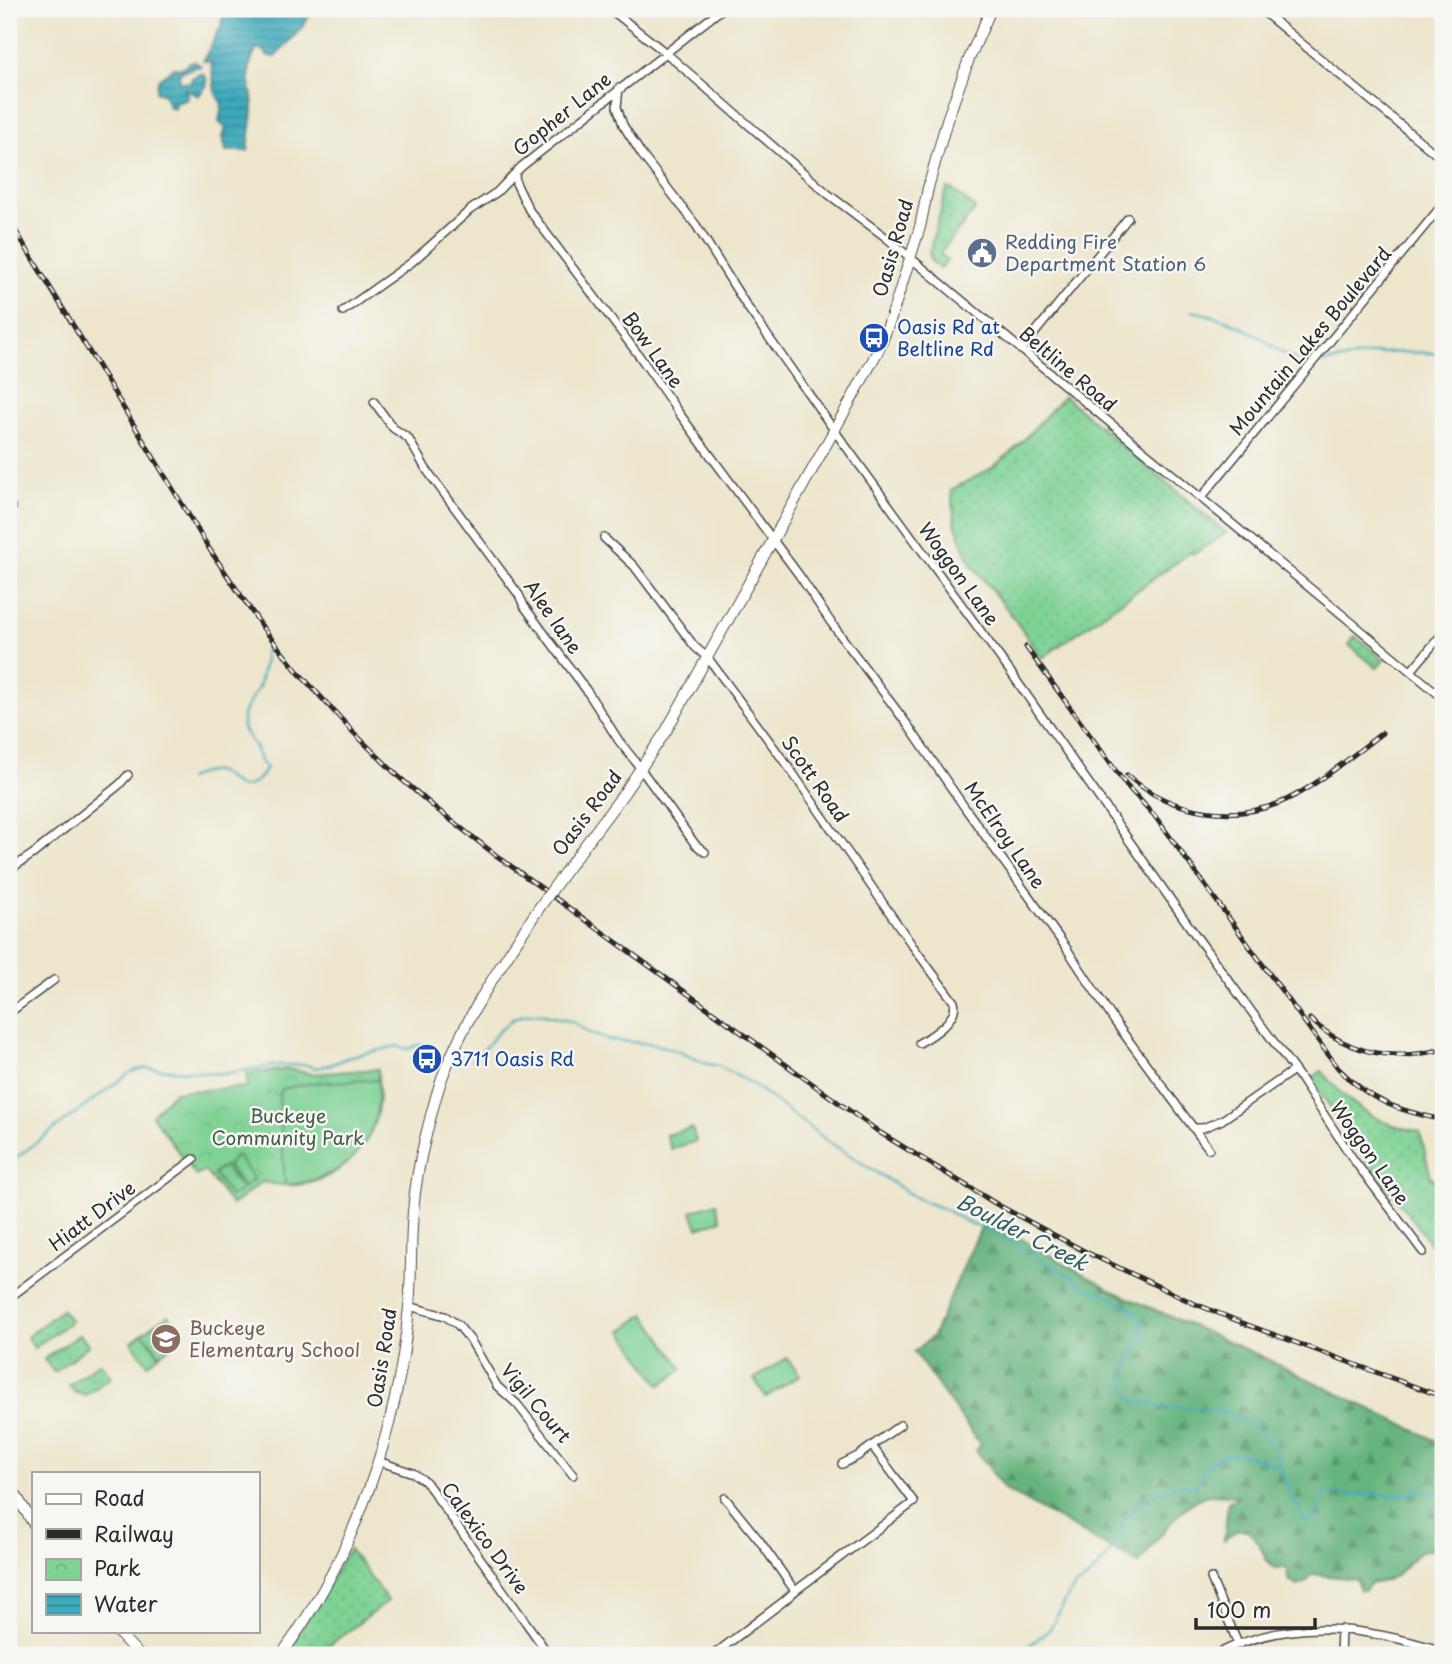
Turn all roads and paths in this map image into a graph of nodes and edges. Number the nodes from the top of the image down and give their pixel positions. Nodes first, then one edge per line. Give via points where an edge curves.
1 (610, 9) edge
2 (722, 9) edge
3 (991, 9) edge
4 (1260, 9) edge
5 (666, 53) junction
6 (619, 88) junction
7 (1443, 160) edge
8 (515, 174) junction
9 (1443, 204) edge
10 (1128, 218) dead end
11 (910, 257) junction
12 (342, 312) dead end
13 (1021, 350) junction
14 (374, 402) dead end
15 (834, 430) junction
16 (1201, 498) junction
17 (604, 538) dead end
18 (772, 541) junction
19 (1443, 633) edge
20 (708, 658) junction
21 (1410, 671) junction
22 (1443, 698) edge
23 (641, 769) junction
24 (128, 775) dead end
25 (705, 852) dead end
26 (9, 870) edge
27 (54, 979) dead end
28 (9, 1013) edge
29 (919, 1043) dead end
30 (1294, 1070) junction
31 (1193, 1128) junction
32 (1209, 1149) dead end
33 (194, 1159) dead end
34 (1423, 1252) dead end
35 (9, 1298) edge
36 (409, 1306) junction
37 (900, 1425) dead end
38 (872, 1446) junction
39 (378, 1461) junction
40 (842, 1464) dead end
41 (573, 1475) dead end
42 (9, 1484) edge
43 (725, 1498) dead end
44 (32, 1521) edge
45 (1211, 1578) dead end
46 (795, 1591) junction
47 (1341, 1629) junction
48 (118, 1632) edge
49 (1238, 1644) junction
50 (1443, 1651) edge
51 (139, 1655) edge
52 (281, 1655) edge
53 (549, 1655) edge
54 (713, 1655) edge
55 (1215, 1655) edge
56 (1340, 1655) edge

1 - 5 street, Beltline Road
2 - 5 street, Gopher Lane
3 - 11 main road, Oasis Road via 947,120
4 - 7 street
5 - 6 street, Gopher Lane
5 - 11 street, Beltline Road via 828,194
6 - 8 street, Gopher Lane
6 - 15 street, Woggon Lane via 617,107 623,125
8 - 12 street, Gopher Lane via 412,262
8 - 18 street, Bow Lane via 529,210
9 - 16 street, Mountain Lakes Boulevard
10 - 13 street
11 - 13 street, Beltline Road
11 - 15 main road, Oasis Road via 878,349
13 - 16 street, Beltline Road
14 - 23 street, Alee lane via 393,428 408,438
15 - 18 main road, Oasis Road
15 - 30 street, Woggon Lane
16 - 21 street, Beltline Road
17 - 20 street, Scott Road via 634,566
18 - 20 main road, Oasis Road
18 - 31 street, McElroy Lane via 908,724
19 - 21 street
20 - 23 main road, Oasis Road
20 - 29 street, Scott Road via 954,1002 954,1013 944,1025
21 - 22 street, Beltline Road
23 - 25 street, Alee lane
23 - 36 main road, Oasis Road, bridge via 539,908 455,1048 438,1091 416,1184
24 - 26 street
27 - 28 street
30 - 31 street via 1222,1120
30 - 34 street, Woggon Lane via 1353,1160
31 - 32 street, McElroy Lane
33 - 35 street, Hiatt Drive
36 - 39 main road, Oasis Road via 394,1400
36 - 41 street, Vigil Court via 445,1316 458,1325 497,1386 517,1404
37 - 38 street
38 - 40 street
38 - 46 street via 914,1502
39 - 52 main road, Oasis Road via 335,1566
39 - 53 street, Calexico Drive via 425,1482
42 - 44 main road
43 - 46 street
45 - 49 street
46 - 54 street
47 - 49 street via 1278,1632
47 - 50 street via 1383,1634
47 - 56 street
48 - 51 main road
49 - 55 street

